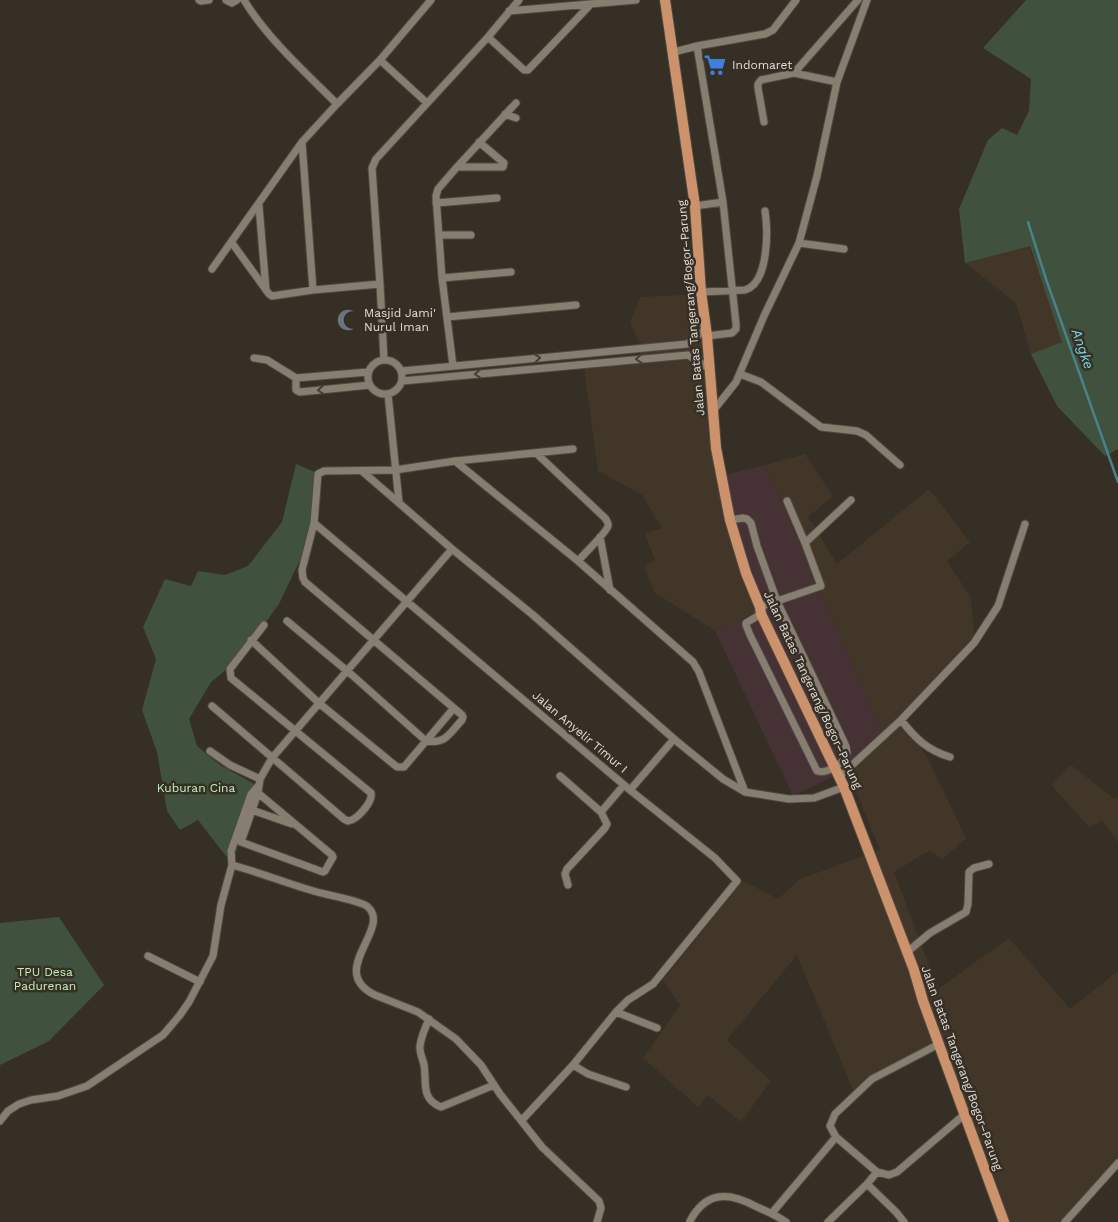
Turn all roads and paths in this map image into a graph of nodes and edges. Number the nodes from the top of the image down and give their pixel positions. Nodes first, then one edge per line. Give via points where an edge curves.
1 (199, 0) edge
2 (209, 0) edge
3 (226, 0) edge
4 (237, 0) edge
5 (244, 0) edge
6 (431, 0) edge
7 (519, 0) edge
8 (636, 0) edge
9 (665, 0) edge
10 (796, 0) edge
11 (858, 0) edge
12 (867, 0) edge
13 (565, 3) edge
14 (591, 4) junction
15 (509, 11) junction
16 (488, 37) junction
17 (697, 46) junction
18 (674, 52) junction
19 (380, 60) junction
20 (794, 73) junction
21 (837, 82) junction
22 (427, 103) junction
23 (516, 103) dead end
24 (337, 104) junction
25 (505, 114) junction
26 (516, 118) dead end
27 (764, 122) dead end
28 (302, 142) junction
29 (479, 142) junction
30 (457, 167) junction
31 (497, 198) dead end
32 (723, 202) junction
33 (436, 203) junction
34 (259, 206) junction
35 (695, 206) junction
36 (765, 210) dead end
37 (438, 235) junction
38 (472, 235) dead end
39 (232, 243) junction
40 (799, 244) junction
41 (844, 248) dead end
42 (212, 269) dead end
43 (511, 272) dead end
44 (442, 278) junction
45 (380, 284) junction
46 (266, 290) junction
47 (313, 290) junction
48 (734, 290) junction
49 (701, 292) junction
50 (576, 305) dead end
51 (447, 317) junction
52 (706, 332) junction
53 (686, 344) junction
54 (688, 355) junction
55 (254, 358) dead end
56 (384, 360) junction
57 (453, 366) junction
58 (710, 369) junction
59 (402, 371) junction
60 (368, 372) junction
61 (740, 374) junction
62 (296, 378) junction
63 (402, 380) junction
64 (370, 385) junction
65 (388, 394) junction
66 (713, 412) junction
67 (573, 449) dead end
68 (536, 453) junction
69 (455, 461) junction
70 (900, 465) dead end
71 (395, 470) junction
72 (362, 471) junction
73 (851, 500) dead end
74 (786, 501) dead end
75 (399, 502) junction
76 (730, 520) junction
77 (314, 523) junction
78 (1025, 524) dead end
79 (600, 537) junction
80 (805, 543) junction
81 (452, 549) junction
82 (578, 561) junction
83 (610, 590) junction
84 (407, 601) junction
85 (777, 601) junction
86 (761, 610) junction
87 (287, 621) dead end
88 (264, 625) dead end
89 (251, 640) junction
90 (374, 641) junction
91 (347, 671) junction
92 (320, 704) junction
93 (212, 706) dead end
94 (454, 708) junction
95 (901, 720) junction
96 (296, 731) junction
97 (674, 739) junction
98 (426, 740) junction
99 (210, 752) dead end
100 (950, 757) dead end
101 (272, 758) junction
102 (837, 772) junction
103 (560, 776) dead end
104 (260, 782) junction
105 (627, 787) junction
106 (844, 788) junction
107 (745, 792) junction
108 (258, 793) junction
109 (252, 810) junction
110 (601, 812) junction
111 (298, 826) junction
112 (989, 864) dead end
113 (232, 865) junction
114 (568, 885) dead end
115 (906, 953) junction
116 (148, 956) dead end
117 (200, 982) junction
118 (616, 1012) junction
119 (429, 1019) junction
120 (657, 1028) dead end
121 (939, 1044) junction
122 (573, 1064) junction
123 (494, 1085) junction
124 (626, 1087) dead end
125 (965, 1114) junction
126 (522, 1120) junction
127 (0, 1121) edge
128 (836, 1138) junction
129 (1117, 1166) edge
130 (877, 1172) junction
131 (867, 1184) junction
132 (772, 1213) junction
133 (690, 1221) edge
134 (597, 1222) edge
135 (786, 1222) edge
136 (828, 1222) edge
137 (904, 1222) edge
138 (1004, 1222) edge
139 (1065, 1222) edge

1 - 2 street
3 - 4 street via 232,3
5 - 24 street via 268,32
6 - 19 street
7 - 15 street
8 - 14 street
9 - 18 main road, Jalan Batas Tangerang/Bogor–Parung
10 - 17 street via 773,30 766,34
11 - 20 street
12 - 21 street
13 - 14 street
13 - 15 street
14 - 16 street via 526,71
15 - 16 street
16 - 22 street
17 - 18 street
17 - 32 street
18 - 35 main road, Jalan Batas Tangerang/Bogor–Parung
19 - 22 street
19 - 24 street
20 - 21 street
20 - 27 street via 759,82
21 - 40 street
22 - 45 street via 376,159 372,168
23 - 25 street
24 - 28 street
25 - 26 street
25 - 29 street
28 - 34 street
28 - 47 street
29 - 30 street
29 - 30 street via 504,163 503,167
30 - 33 street via 438,190
31 - 33 street
32 - 35 street
32 - 48 street
33 - 37 street
34 - 39 street
34 - 46 street
35 - 49 main road, Jalan Batas Tangerang/Bogor–Parung
36 - 48 street via 768,228 761,274 752,288
37 - 38 street
37 - 44 street
39 - 42 street
39 - 46 street
40 - 41 street
40 - 61 street
43 - 44 street
44 - 51 street
45 - 47 street
45 - 56 street
46 - 47 street via 276,296
48 - 49 street
48 - 52 street via 736,328 732,333
49 - 52 main road, Jalan Batas Tangerang/Bogor–Parung
50 - 51 street
51 - 57 street
52 - 53 street
52 - 58 main road, Jalan Batas Tangerang/Bogor–Parung
53 - 54 street
57 -> 53 street
54 - 58 street
54 -> 63 street
55 - 62 street via 267,360
56 - 59 street via 395,363
56 - 60 street via 377,362
57 - 59 street
58 - 66 main road, Jalan Batas Tangerang/Bogor–Parung
59 - 63 street
60 - 62 street
60 - 64 street
61 - 66 street
61 - 70 street via 761,382 821,427 866,435
64 -> 62 street via 300,392 296,390
63 - 65 street via 397,390
64 - 65 street via 377,393
65 - 71 street
66 - 76 main road, Jalan Batas Tangerang/Bogor–Parung via 717,457
67 - 68 street
68 - 69 street
68 - 79 street via 606,518 608,527
69 - 71 street
69 - 82 street
71 - 72 street
71 - 75 street
72 - 75 street
72 - 77 street via 320,472
73 - 80 street
74 - 80 street
75 - 81 street
76 - 85 street via 743,518 751,523
76 - 86 main road, Jalan Batas Tangerang/Bogor–Parung
77 - 84 street, Jalan Anyelir Timur I
77 - 90 street via 302,570 305,582
78 - 95 street via 993,615 974,643
79 - 82 street
79 - 83 street
80 - 85 street via 820,586
81 - 84 street
81 - 97 street via 533,615
82 - 83 street
83 - 107 street via 693,662
84 - 90 street
84 - 105 street, Jalan Anyelir Timur I
85 - 86 street
85 - 102 street via 846,744 845,758
86 - 102 main road, Jalan Batas Tangerang/Bogor–Parung
86 - 102 street via 746,623 750,635 817,771
87 - 91 street
88 - 89 street
89 - 92 street
89 - 96 street via 229,674
90 - 91 street
90 - 94 street
91 - 92 street
91 - 98 street
92 - 96 street
92 - 98 street via 397,767 404,767
93 - 101 street
94 - 98 street
94 - 98 street via 462,720 443,740
95 - 100 street via 924,745
95 - 102 street
96 - 101 street
96 - 101 street via 371,793 371,800 355,820 348,821
97 - 105 street
97 - 107 street via 723,779
99 - 104 street
101 - 104 street
102 - 106 main road, Jalan Batas Tangerang/Bogor–Parung
103 - 110 street
104 - 108 street
104 - 113 street via 251,794 231,851
105 - 110 street
105 - 118 street, Jalan Anyelir Timur I via 715,858 737,881 653,984
106 - 107 street via 802,799
106 - 115 main road, Jalan Batas Tangerang/Bogor–Parung
108 - 109 street
108 - 111 street
109 - 111 street
109 - 111 street via 241,842 325,872 332,855
110 - 114 street via 607,824 567,870
112 - 115 street via 969,872 966,912 930,933
113 - 117 street via 221,905 213,956
113 - 119 street via 367,906 374,919 356,966 360,982 369,992
115 - 121 main road, Jalan Batas Tangerang/Bogor–Parung
116 - 117 street
117 - 127 street via 163,1035 87,1086 19,1104
118 - 120 street
118 - 122 street
119 - 123 street via 456,1039 481,1065
119 - 123 street via 420,1050 425,1089 430,1099 441,1107
121 - 125 main road, Jalan Batas Tangerang/Bogor–Parung
121 - 128 street via 872,1079 835,1114 830,1128
122 - 124 street via 588,1074
122 - 126 street
123 - 126 street
125 - 130 street via 897,1172 890,1175
125 - 138 main road, Jalan Batas Tangerang/Bogor–Parung
126 - 134 street via 542,1147 598,1201 601,1208
128 - 130 street
128 - 132 street
129 - 139 street
130 - 131 street
131 - 136 street
131 - 137 street
132 - 133 street via 747,1201 721,1196 708,1200 696,1210
132 - 135 street

